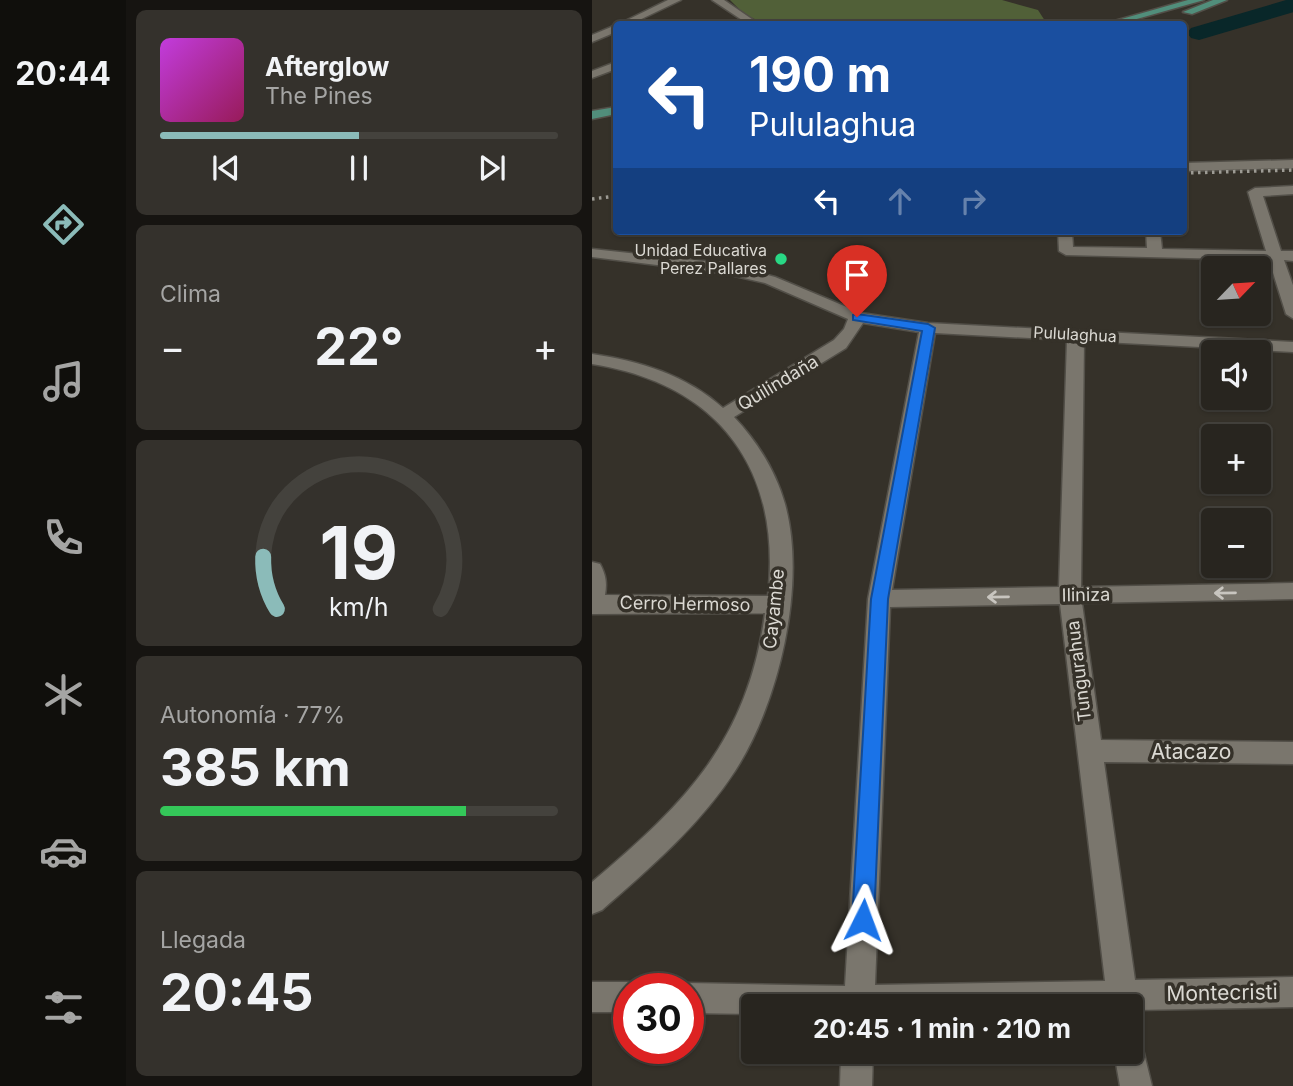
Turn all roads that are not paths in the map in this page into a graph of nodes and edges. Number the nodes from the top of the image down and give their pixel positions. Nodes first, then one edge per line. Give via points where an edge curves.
1 (676, 0) edge
2 (717, 0) edge
3 (1175, 0) edge
4 (1199, 0) edge
5 (1222, 0) edge
6 (630, 21) edge
7 (743, 21) edge
8 (1121, 21) joint
9 (1159, 21) edge
10 (613, 29) edge
11 (592, 39) edge
12 (613, 66) edge
13 (592, 75) edge
14 (613, 104) edge
15 (592, 108) edge
16 (613, 112) edge
17 (592, 116) edge
18 (1294, 164) edge
19 (1187, 167) edge
20 (1294, 190) edge
21 (1066, 235) edge
22 (1153, 235) edge
23 (592, 253) edge
24 (1155, 253) junction
25 (1277, 256) junction
26 (1294, 256) edge
27 (1294, 314) edge
28 (857, 317) junction
29 (928, 328) junction
30 (1076, 334) junction
31 (1294, 347) edge
32 (592, 359) edge
33 (723, 416) junction
34 (592, 569) edge
35 (1294, 591) edge
36 (1070, 596) junction
37 (879, 599) junction
38 (593, 604) edge
39 (777, 605) junction
40 (1088, 751) junction
41 (1294, 753) edge
42 (592, 900) edge
43 (1294, 992) edge
44 (859, 994) edge
45 (1121, 994) edge
46 (592, 997) edge
47 (613, 998) edge
48 (704, 998) edge
49 (741, 1000) edge
50 (1143, 1000) edge
51 (857, 1064) edge
52 (1132, 1064) edge
53 (856, 1086) edge
54 (1136, 1086) edge

1 - 6 street
2 - 7 street
3 - 8 main road
4 - 8 main road
5 - 9 main road
10 - 11 street
12 - 13 street
14 - 15 main road
16 - 17 main road
18 - 19 street
20 - 25 street via 1255,192
21 - 24 street via 1066,251
22 - 24 street
23 - 28 street, Pululaghua via 722,268 770,280
24 - 25 street
25 - 26 street
25 - 27 street
28 - 29 street, Pululaghua
28 - 33 street, Quilindaña via 840,344
29 - 30 street, Pululaghua
29 - 37 street
30 - 31 street, Pululaghua
30 - 36 street, Tungurahua
32 - 33 street, Cayambe via 649,371 691,390
33 - 39 street, Cayambe via 762,469 775,504 780,541
34 - 38 street, Cerro Hermoso via 596,582
35 -> 36 street, Iliniza
36 -> 37 street, Iliniza
36 - 40 street, Tungurahua
37 - 44 street
38 - 39 street, Cerro Hermoso
39 - 42 street, Cayambe via 771,650 739,741 680,817
40 - 41 street, Atacazo
40 - 45 street, Tungurahua
43 - 50 street, Montecristi
46 - 47 street
48 - 49 street, Montecristi
51 - 53 street
52 - 54 street

